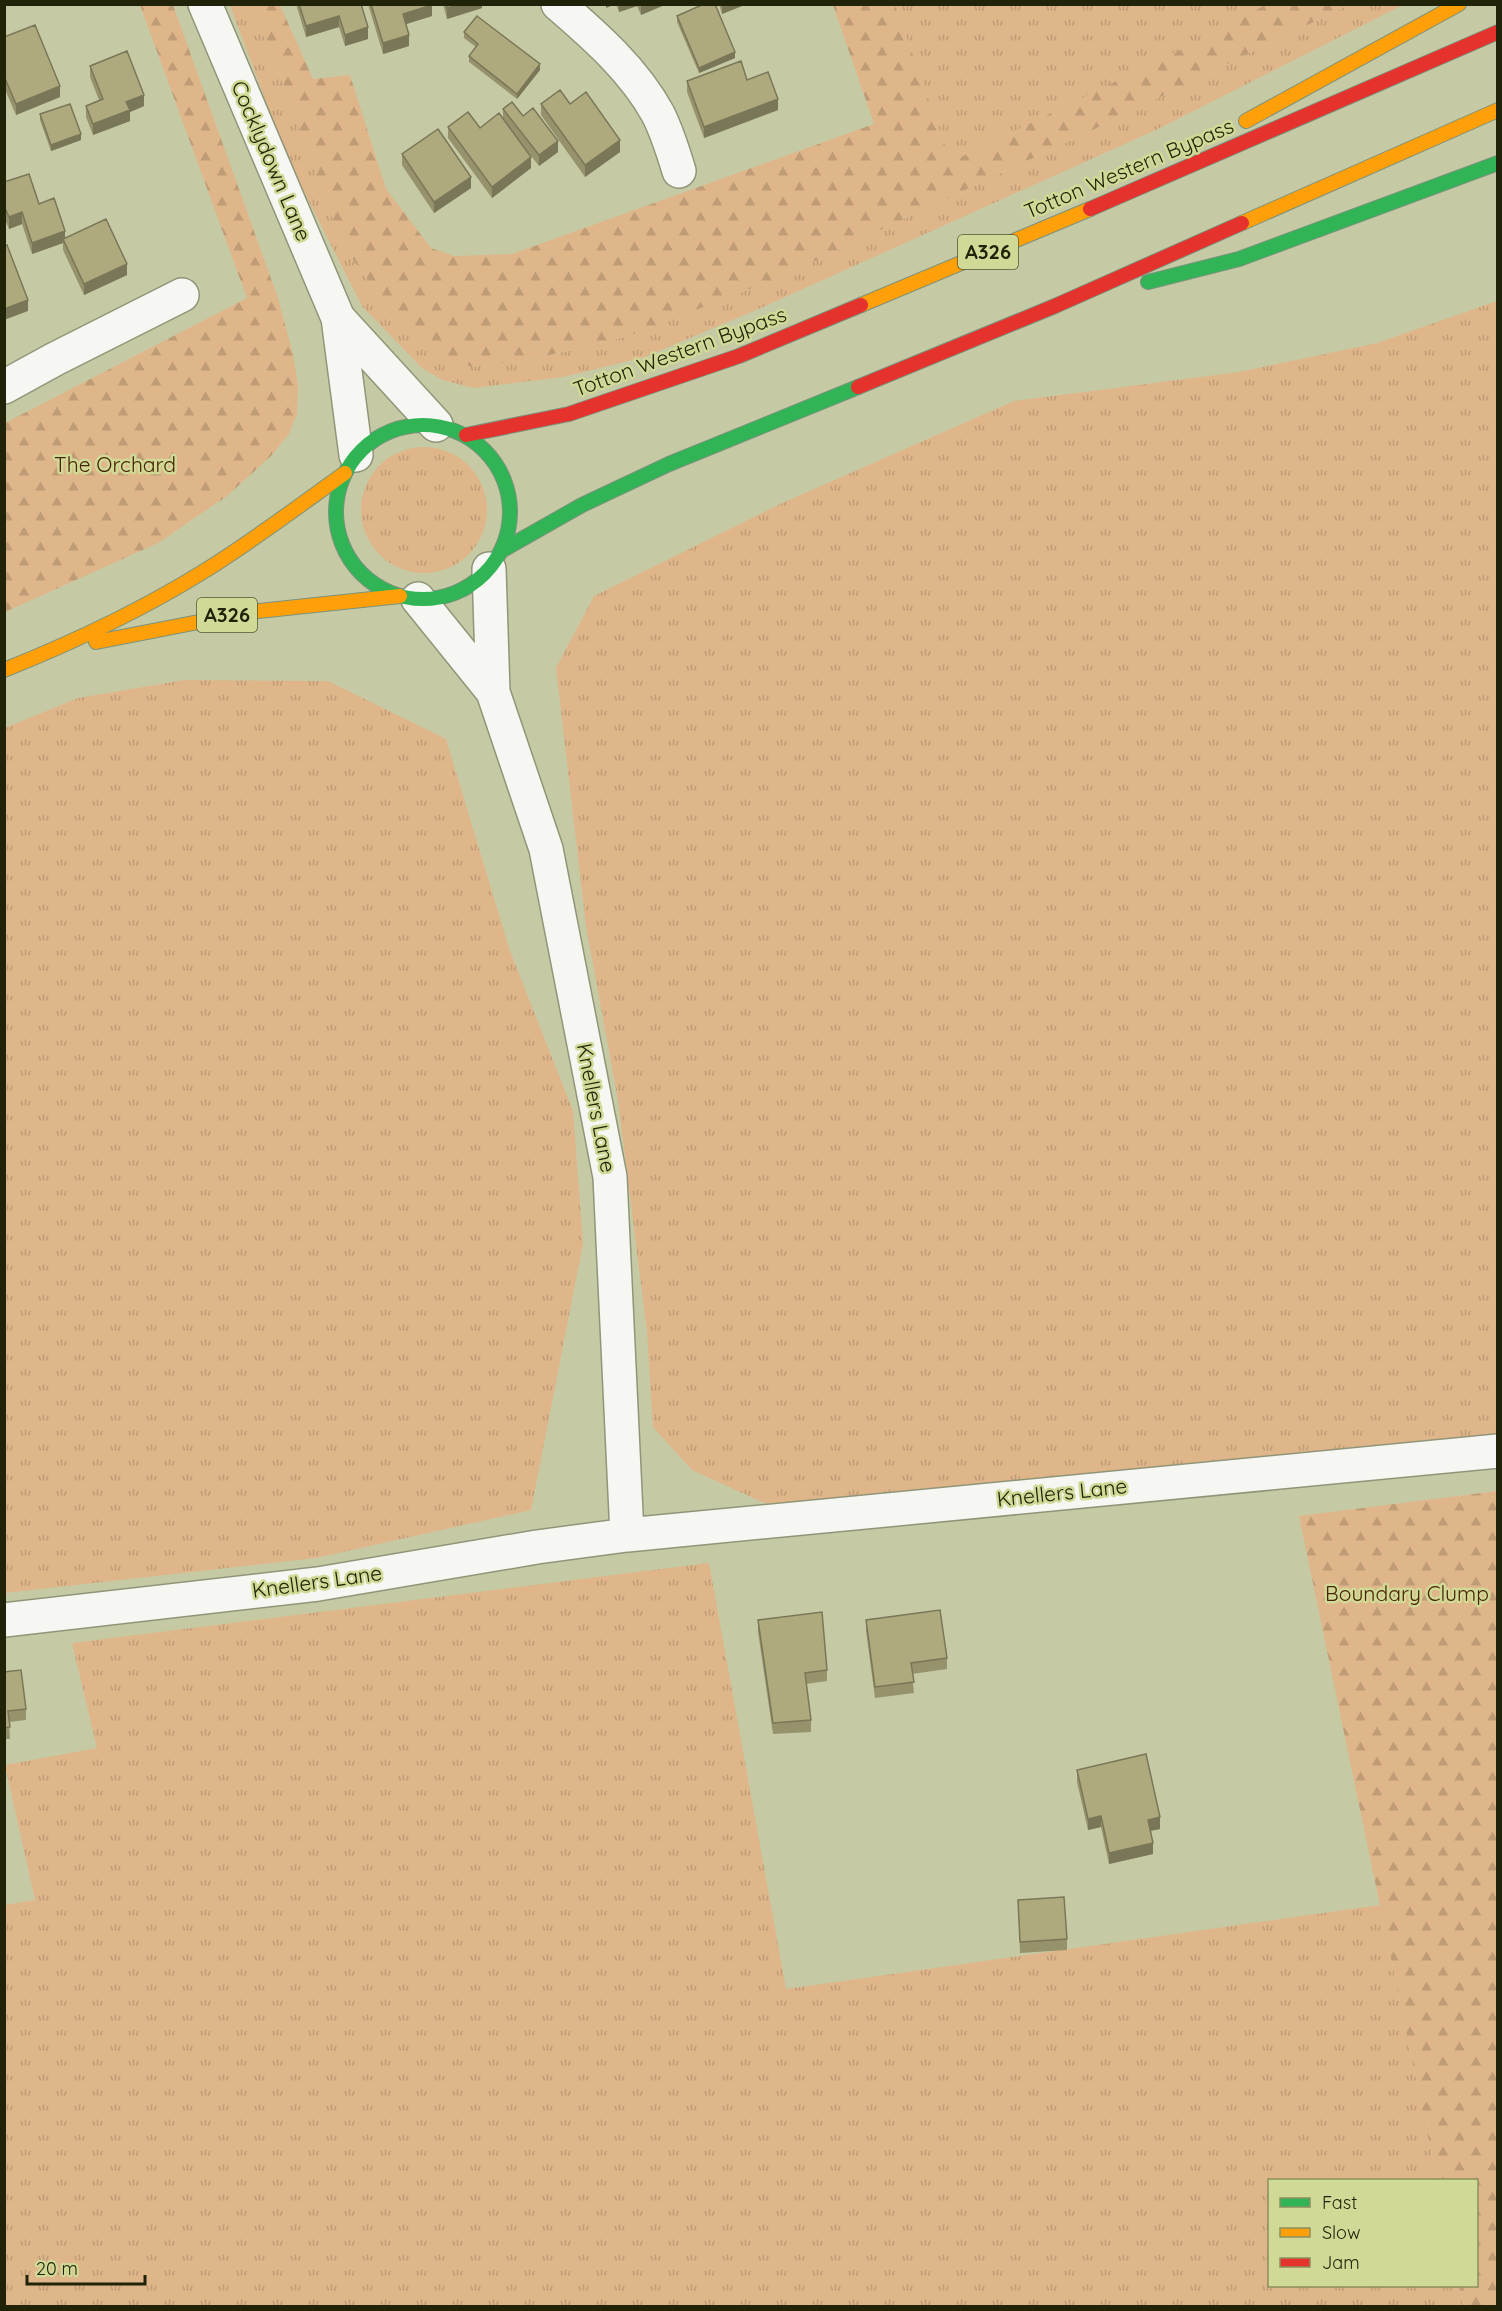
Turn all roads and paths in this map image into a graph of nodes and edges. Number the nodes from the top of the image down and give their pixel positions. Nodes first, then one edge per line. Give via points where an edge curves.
1 (205, 4) edge
2 (558, 4) edge
3 (1460, 4) edge
4 (1497, 32) edge
5 (1497, 110) edge
6 (1233, 128) dead end
7 (1192, 150) dead end
8 (1497, 163) edge
9 (679, 171) dead end
10 (1058, 223) junction
11 (182, 295) dead end
12 (1055, 306) junction
13 (338, 318) junction
14 (4, 387) edge
15 (451, 430) junction
16 (351, 464) junction
17 (495, 560) junction
18 (409, 597) junction
19 (56, 650) junction
20 (4, 670) edge
21 (493, 692) junction
22 (1497, 1451) edge
23 (627, 1535) junction
24 (4, 1620) edge

1 - 13 street, Cocklydown Lane
2 - 9 street via 592,32 642,89 668,136
3 - 6 main road
4 - 10 main road, Totton Western Bypass / A326
5 - 12 main road
7 - 10 main road
8 - 12 main road via 1239,259
10 - 15 main road, Totton Western Bypass / A326 via 739,356 569,414
11 - 14 street
12 - 17 main road via 669,464 582,505
13 - 15 street, Cocklydown Lane
13 - 16 street, Cocklydown Lane
15 - 16 main road via 407,426 379,436
15 - 17 main road via 487,452 502,473 510,499 509,526
16 - 18 main road via 338,493 340,537 362,574 380,587
16 - 19 main road, A326 via 267,529 186,582
17 - 18 main road via 468,586 444,596
17 - 21 street, Knellers Lane
18 - 19 main road, A326 via 250,612
18 - 21 street, Knellers Lane
19 - 20 main road, A326
21 - 23 street, Knellers Lane via 546,849 610,1177
22 - 23 street, Knellers Lane
23 - 24 street, Knellers Lane via 318,1584

